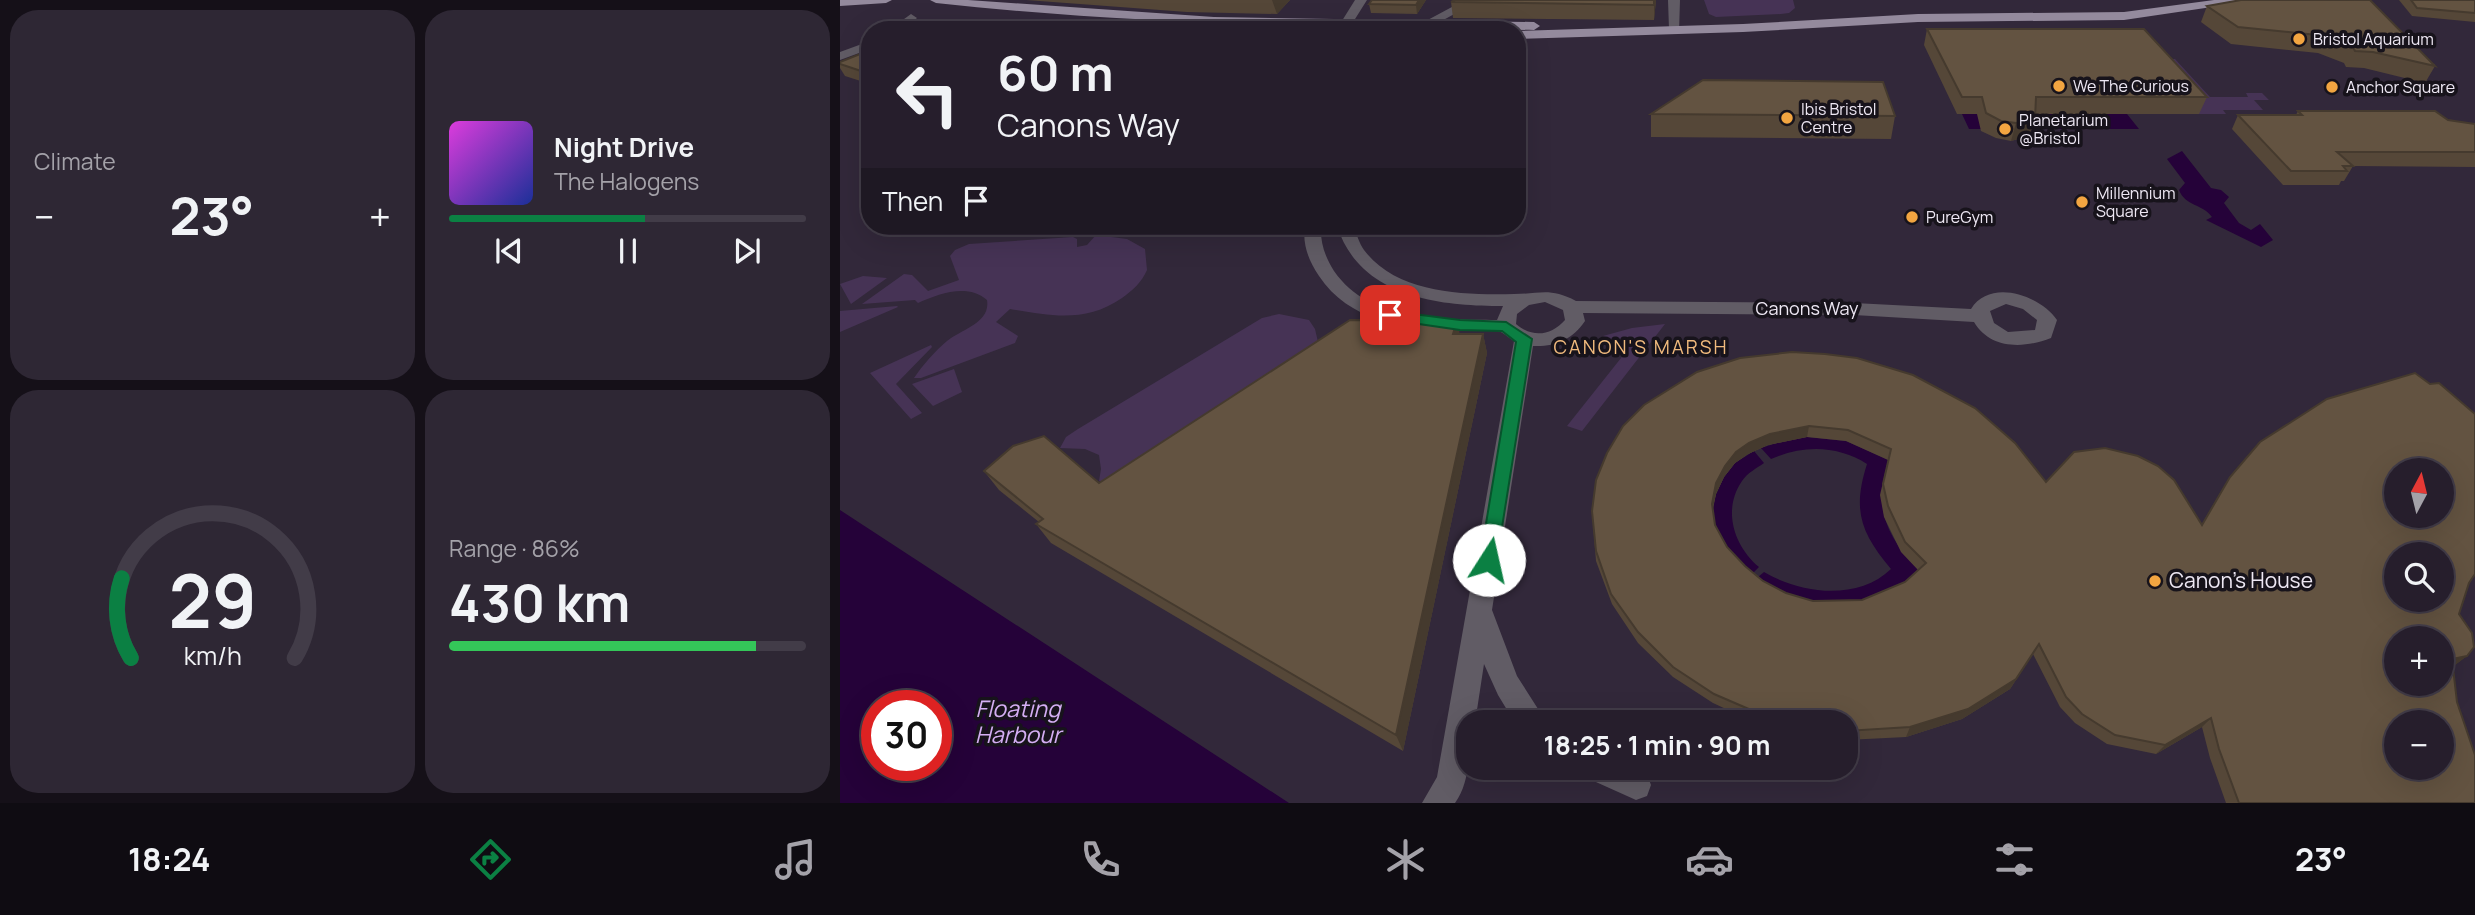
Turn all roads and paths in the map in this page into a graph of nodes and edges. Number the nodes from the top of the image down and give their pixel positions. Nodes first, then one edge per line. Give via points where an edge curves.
1 (886, 0) edge
2 (936, 0) edge
3 (1361, 0) edge
4 (1474, 0) edge
5 (1674, 0) edge
6 (2239, 0) edge
7 (840, 3) edge
8 (1019, 9) junction
9 (911, 18) dead end
10 (907, 21) edge
11 (1078, 21) edge
12 (1214, 21) edge
13 (1348, 21) edge
14 (1437, 21) edge
15 (1526, 26) edge
16 (1675, 29) junction
17 (1599, 31) junction
18 (1526, 36) edge
19 (861, 48) edge
20 (840, 56) edge
21 (1312, 235) edge
22 (1348, 235) edge
23 (1523, 300) junction
24 (1574, 314) junction
25 (1980, 316) dead end
26 (1506, 327) junction
27 (1524, 339) junction
28 (1551, 340) junction
29 (1518, 386) junction
30 (1481, 609) junction
31 (1521, 710) edge
32 (1625, 780) edge
33 (1636, 785) dead end
34 (1437, 803) edge

1 - 7 main road
2 - 8 main road
3 - 13 street
4 - 14 street
5 - 16 street
6 - 16 main road via 2124,16 1918,18
8 - 11 main road
8 - 12 main road
9 - 10 street
15 - 17 main road
16 - 17 main road
17 - 18 main road
19 - 20 street
21 - 26 street via 1322,267 1346,298 1370,311 1410,320
22 - 23 street, Canons Way via 1364,262 1402,286 1451,297
23 - 24 street, Canons Way via 1556,298
23 - 26 street via 1508,312
24 - 25 street, Canons Way via 1633,309 1854,309
24 - 28 street, Canons Way via 1570,329
26 - 27 street
27 - 28 street
27 - 29 street
28 - 29 street, Canons Way
29 - 30 street
30 - 31 street via 1501,676
30 - 34 street via 1451,782
32 - 33 street

